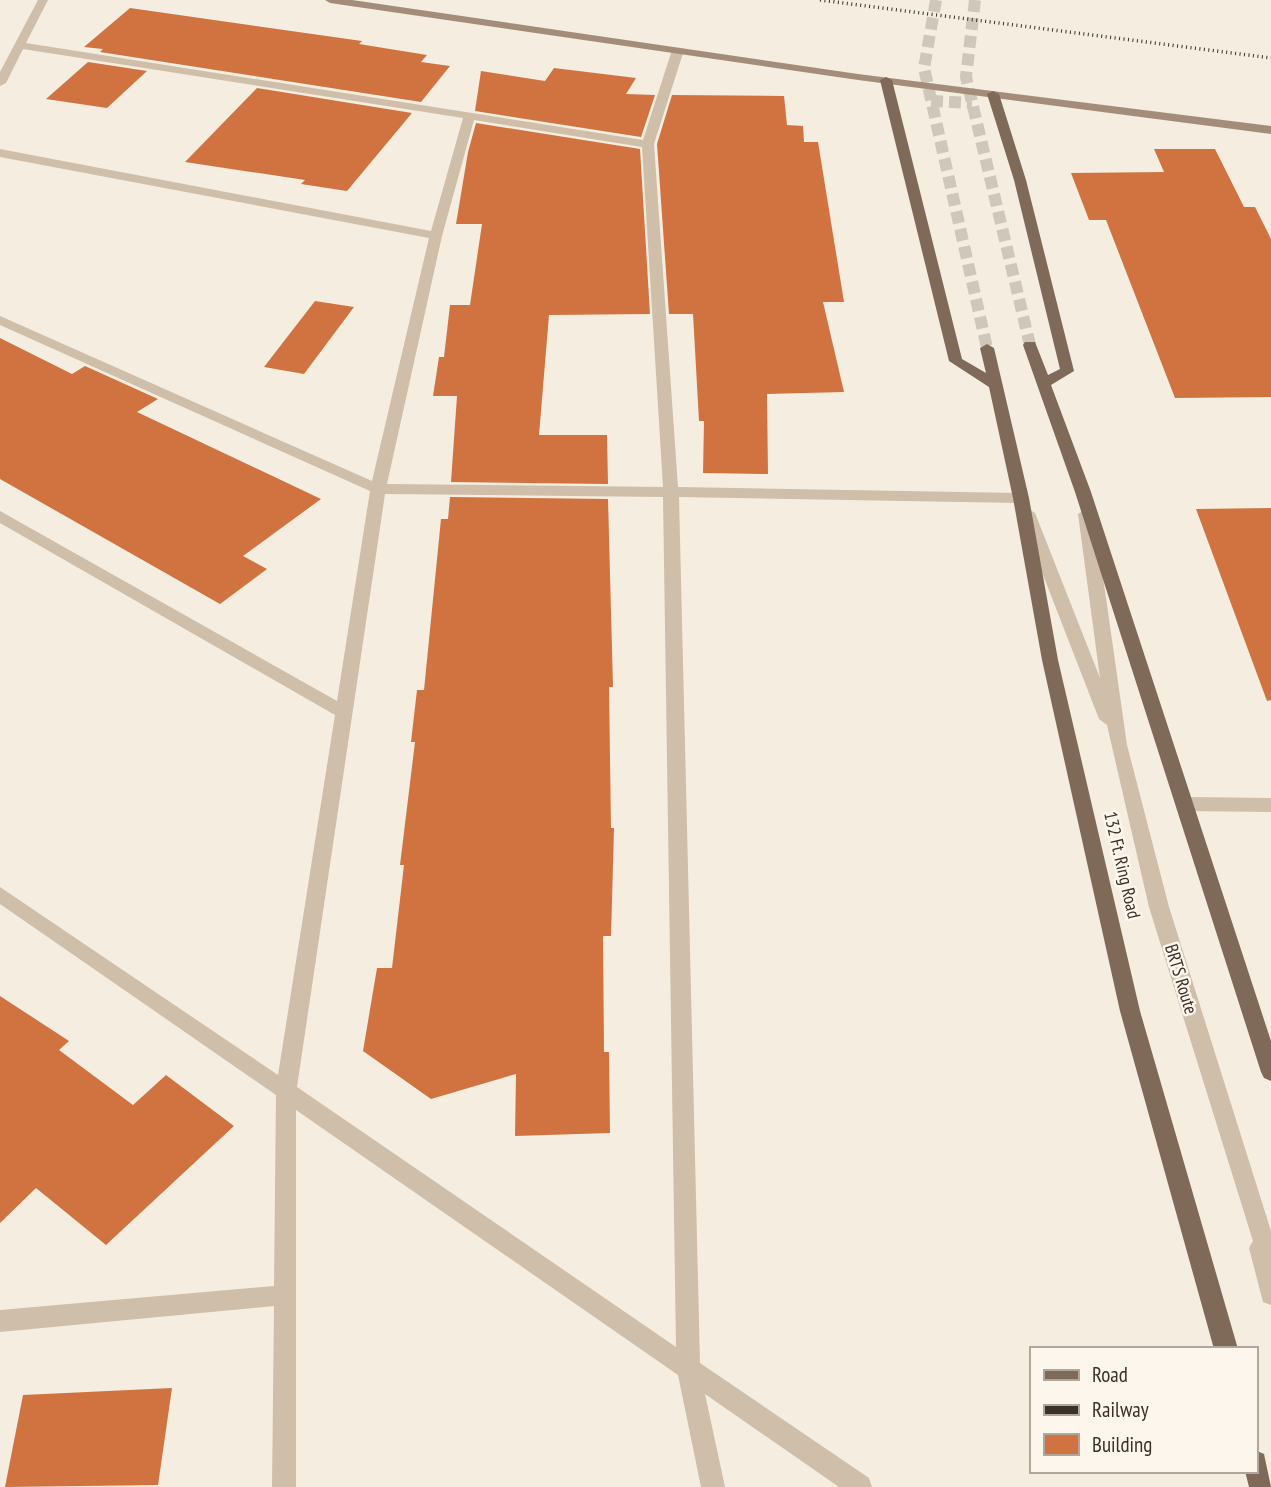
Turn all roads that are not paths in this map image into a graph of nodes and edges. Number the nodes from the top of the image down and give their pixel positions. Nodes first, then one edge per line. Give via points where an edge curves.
1 (43, 0) edge
2 (330, 0) edge
3 (20, 44) junction
4 (678, 50) junction
5 (886, 80) junction
6 (0, 83) edge
7 (992, 94) junction
8 (468, 116) junction
9 (1271, 130) edge
10 (648, 144) junction
11 (0, 153) edge
12 (436, 236) junction
13 (0, 320) edge
14 (1030, 345) tunnel mouth
15 (987, 348) tunnel mouth
16 (1044, 383) junction
17 (997, 386) junction
18 (378, 489) junction
19 (671, 492) junction
20 (1083, 492) junction
21 (1021, 498) junction
22 (0, 516) edge
23 (344, 713) junction
24 (1118, 745) junction
25 (1185, 804) junction
26 (1271, 805) edge
27 (0, 894) edge
28 (1268, 1052) edge
29 (1271, 1072) edge
30 (286, 1091) junction
31 (1252, 1210) junction
32 (1271, 1259) edge
33 (285, 1295) junction
34 (1271, 1295) edge
35 (0, 1321) edge
36 (1225, 1347) edge
37 (688, 1368) junction
38 (284, 1487) edge
39 (713, 1487) edge
40 (860, 1487) edge

1 - 3 street
2 - 4 street
3 - 6 street
3 - 8 street
4 - 5 street
4 - 10 street
5 - 7 street
5 - 17 main road via 957,360
7 - 9 street
7 - 16 main road via 1020,180 1067,371
8 - 10 street
8 - 12 street
10 - 19 street
11 - 12 street
12 - 18 street
13 - 18 street
14 - 16 main road
15 - 17 main road, 132 Ft. Ring Road
16 - 20 main road
17 - 21 main road, 132 Ft. Ring Road
18 - 19 street
18 - 23 street
19 - 21 street
19 - 37 street
20 - 24 street, BRTS Route
20 - 25 main road
21 - 24 street, BRTS Route
21 - 36 main road, 132 Ft. Ring Road via 1050,660 1130,1011
22 - 23 street
23 - 30 street
24 - 31 street, BRTS Route via 1159,907
25 - 26 street
25 - 28 main road
27 - 30 street
28 - 29 main road
30 - 33 street
30 - 37 street
31 - 32 street
31 - 34 street
33 - 35 street
33 - 38 street
37 - 39 street
37 - 40 street

